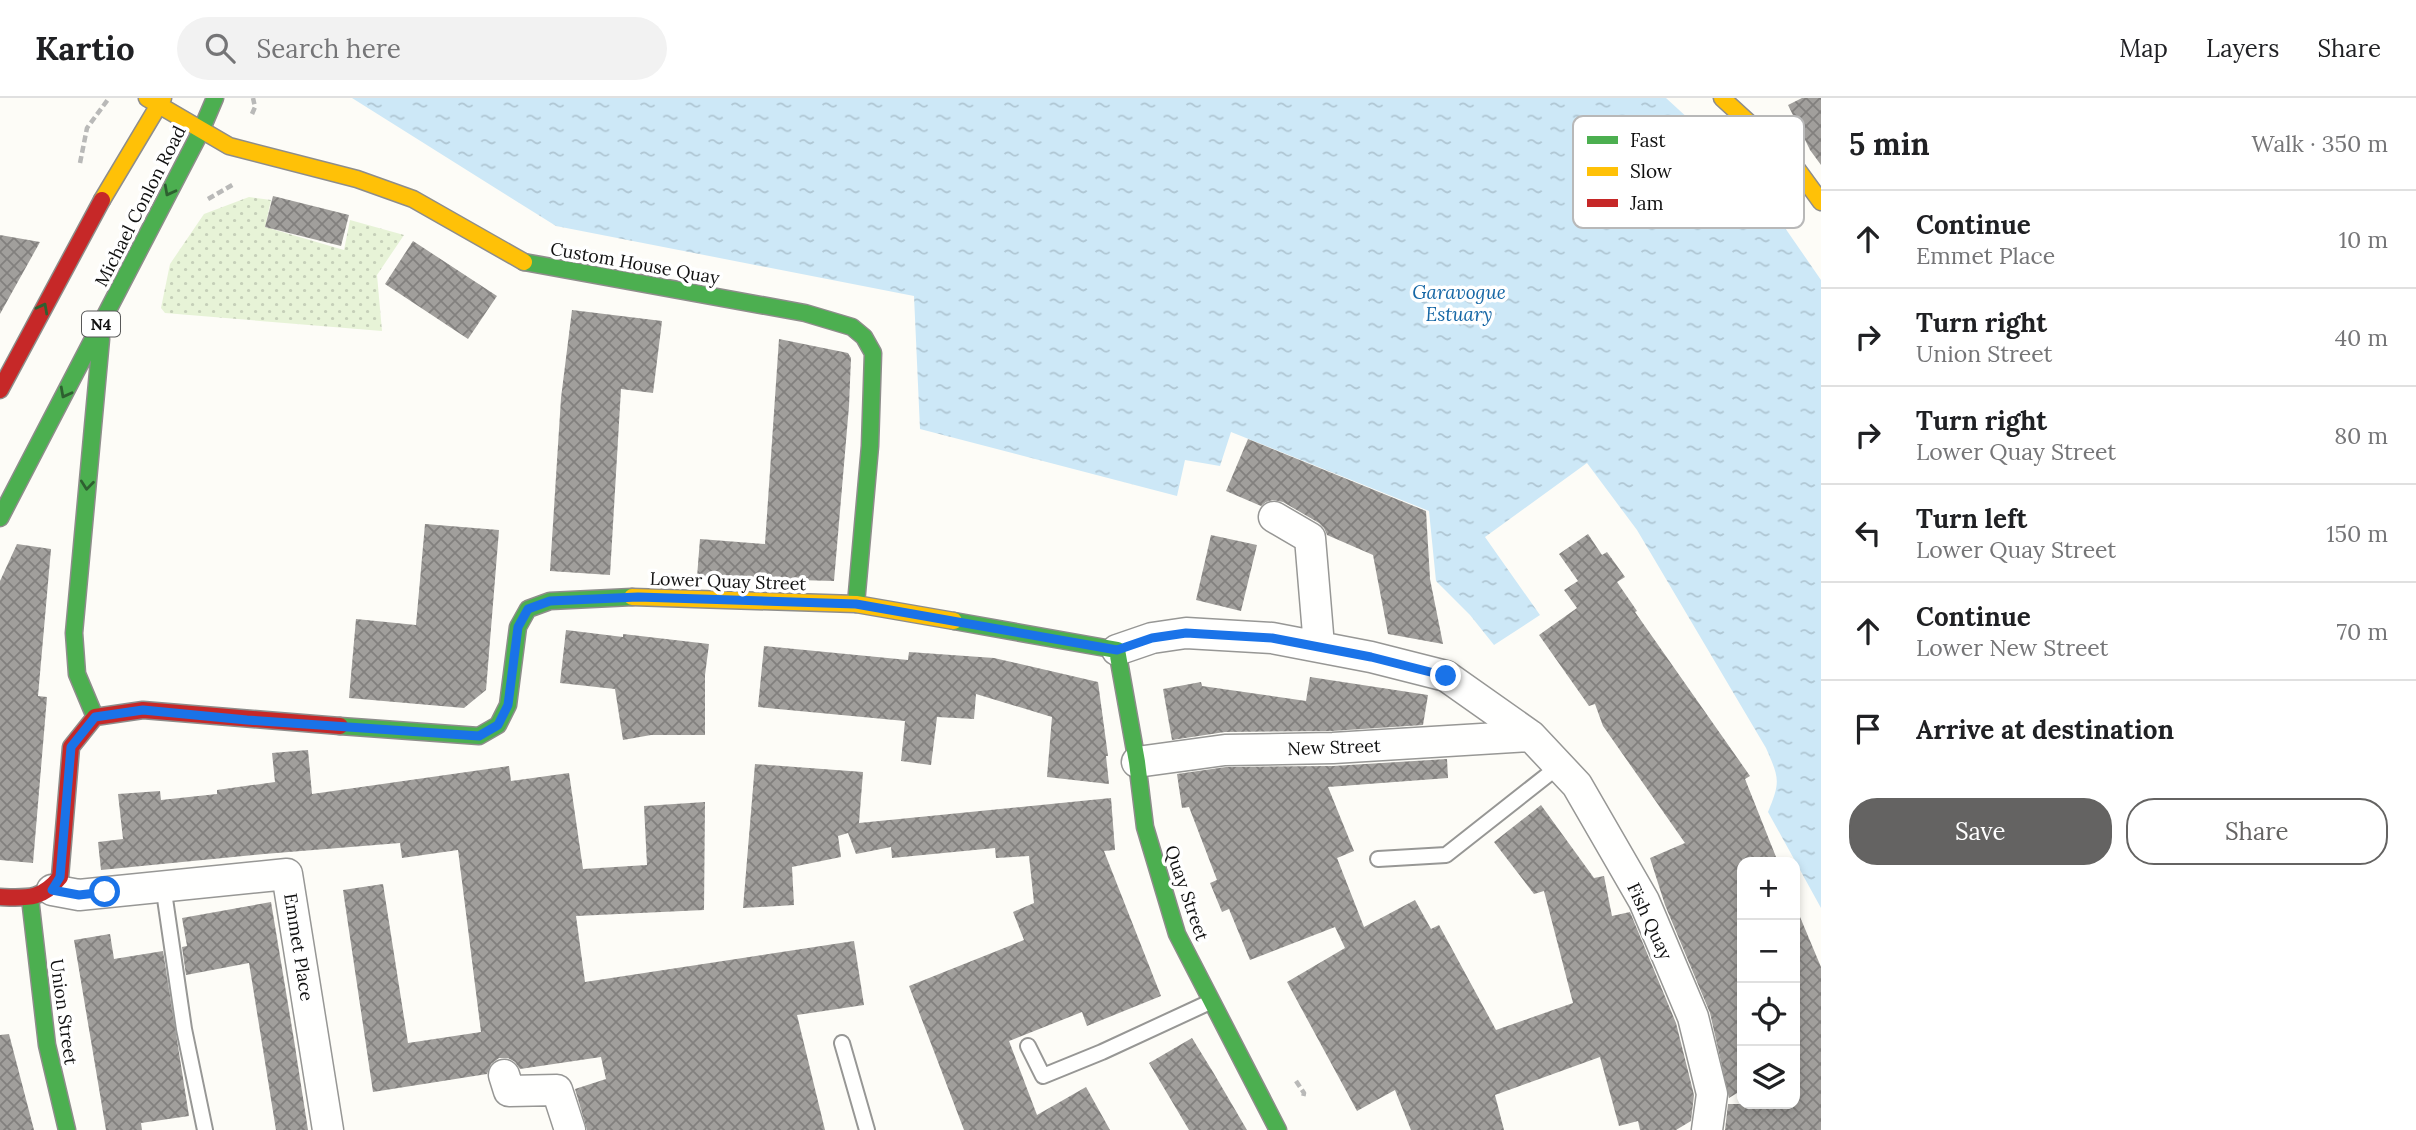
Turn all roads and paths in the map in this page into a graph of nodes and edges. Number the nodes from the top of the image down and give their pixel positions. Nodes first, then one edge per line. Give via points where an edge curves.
1 (215, 98) edge
2 (1722, 98) edge
3 (156, 100) edge
4 (1742, 116) edge
5 (201, 131) junction
6 (1804, 179) edge
7 (1821, 202) edge
8 (103, 320) junction
9 (0, 390) edge
10 (1274, 517) dead end
11 (0, 518) edge
12 (856, 604) junction
13 (1319, 646) junction
14 (1117, 650) junction
15 (95, 717) junction
16 (1531, 736) junction
17 (1137, 762) junction
18 (1559, 766) junction
19 (1378, 859) dead end
20 (163, 886) junction
21 (41, 894) junction
22 (0, 897) edge
23 (1211, 1001) junction
24 (842, 1043) dead end
25 (1028, 1046) dead end
26 (504, 1075) dead end
27 (67, 1130) edge
28 (205, 1130) edge
29 (328, 1130) edge
30 (570, 1130) edge
31 (867, 1130) edge
32 (1278, 1130) edge
33 (1707, 1130) edge

1 - 5 main road, Michael Conlon Road / N4
2 - 4 main road
3 - 5 main road, Custom House Quay
9 -> 3 main road, Michael Conlon Road
5 -> 8 main road, Michael Conlon Road / N4
5 - 12 main road, Custom House Quay via 229,146 357,179 413,199 528,264 806,313 852,327 873,353
6 - 7 main road
8 -> 11 main road, Michael Conlon Road / N4
8 -> 15 main road, N4 via 74,633 77,674
10 - 13 street via 1310,538
12 - 14 main road, Lower Quay Street
12 - 15 main road, Lower Quay Street via 638,597 550,601 528,609 518,627 508,705 498,725 479,736 143,710
13 - 14 street, Fish Quay via 1186,633
13 - 16 street, Fish Quay via 1446,676
14 - 17 main road, Quay Street
15 - 21 main road, Union Street via 71,747 60,877
16 - 17 street, New Street via 1225,750
16 - 18 street, Fish Quay
17 - 23 main road, Quay Street via 1145,827 1177,934
18 - 19 lane via 1446,855
18 - 33 street, Fish Quay via 1577,785 1644,901 1693,1017 1712,1094
20 - 21 street, Emmet Place
20 - 28 lane via 184,1029
20 - 29 street, Emmet Place via 287,874
21 - 22 main road
21 - 27 main road, Union Street via 47,1045
23 - 25 lane via 1043,1076
23 - 32 main road, Quay Street
24 - 31 lane
26 - 30 street via 509,1091 557,1090

